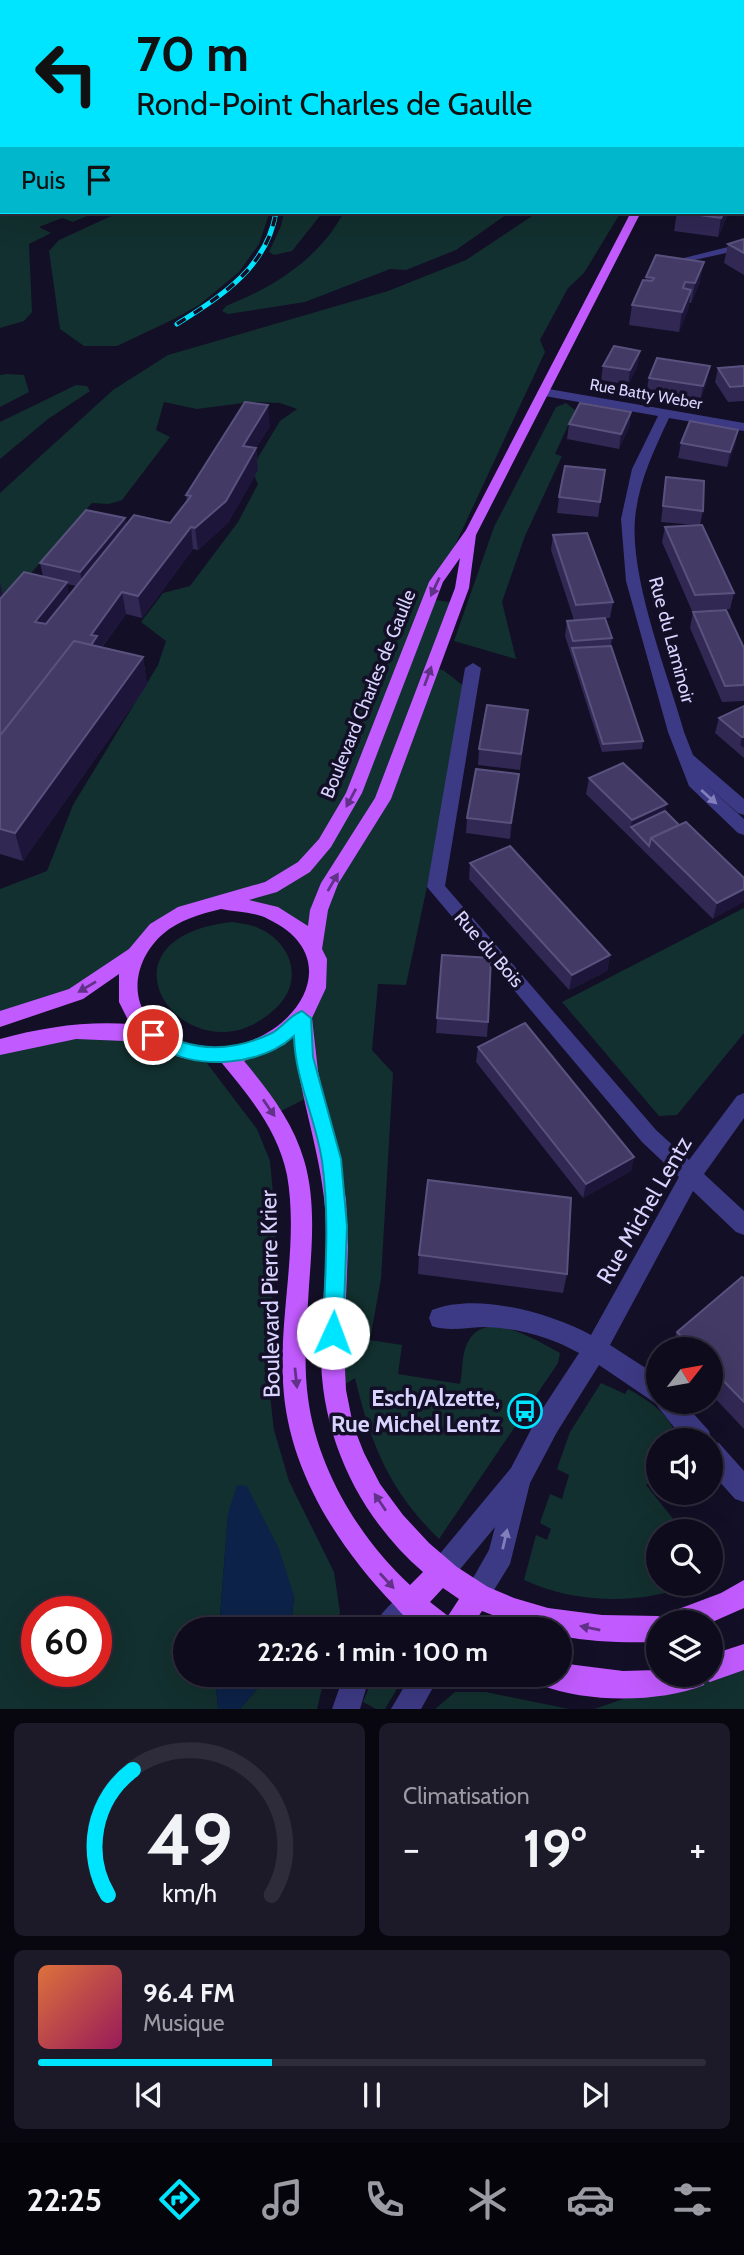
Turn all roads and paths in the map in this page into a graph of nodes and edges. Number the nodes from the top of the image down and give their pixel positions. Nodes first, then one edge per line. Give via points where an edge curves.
1 (635, 214) edge
2 (744, 246) edge
3 (681, 260) edge
4 (543, 392) junction
5 (665, 413) junction
6 (744, 427) edge
7 (473, 530) junction
8 (473, 668) dead end
9 (685, 756) junction
10 (744, 809) edge
11 (744, 829) edge
12 (220, 902) junction
13 (314, 946) junction
14 (133, 955) junction
15 (302, 1018) junction
16 (0, 1019) edge
17 (153, 1035) junction
18 (0, 1047) edge
19 (227, 1055) junction
20 (744, 1102) edge
21 (691, 1175) junction
22 (744, 1225) edge
23 (440, 1318) dead end
24 (596, 1348) junction
25 (646, 1383) edge
26 (677, 1414) edge
27 (690, 1428) edge
28 (723, 1467) edge
29 (520, 1477) junction
30 (744, 1490) edge
31 (442, 1570) junction
32 (744, 1593) edge
33 (477, 1594) junction
34 (409, 1605) junction
35 (710, 1610) edge
36 (398, 1617) edge
37 (426, 1617) edge
38 (463, 1617) edge
39 (646, 1629) edge
40 (744, 1657) edge
41 (723, 1664) edge
42 (572, 1679) edge
43 (646, 1684) edge
44 (353, 1687) edge
45 (419, 1687) edge
46 (346, 1709) edge
47 (405, 1709) edge

1 - 4 main road, Boulevard Charles de Gaulle
2 - 3 street
4 - 5 street, Rue Batty Weber
4 - 7 main road, Boulevard Charles de Gaulle
5 - 6 street, Rue Batty Weber
5 - 9 street, Rue du Laminoir via 639,469 628,519 633,581
7 -> 12 main road, Boulevard Charles de Gaulle via 436,582 355,793 325,843 304,867 271,887
13 -> 7 main road, Boulevard Charles de Gaulle via 319,910 330,883 383,799 462,588
8 - 21 street, Rue du Bois via 436,887 649,1136
9 - 10 street, Rue du Laminoir
9 -> 11 street, Rue du Laminoir via 697,786
12 - 13 main road via 277,912 299,926
12 - 14 main road via 180,912 155,928
13 - 15 main road via 320,970 316,995
14 -> 16 main road via 76,993
14 - 17 main road via 127,976 128,998 137,1018
15 - 19 main road via 282,1036 256,1049
31 -> 15 main road via 402,1533 377,1498 341,1427 332,1359 337,1226 331,1159 304,1057
17 - 18 main road via 83,1028
17 - 19 main road via 187,1051
19 -> 34 main road, Boulevard Pierre Krier via 275,1114 295,1163 301,1225 294,1368 300,1423 341,1521 369,1562
20 - 21 street, Rue Michel Lentz
21 - 22 street
21 - 24 street, Rue Michel Lentz
23 - 24 street via 481,1313 540,1323
24 - 25 street
24 - 29 street, Rue Michel Lentz
26 - 27 street
28 - 30 street
29 - 31 street
33 -> 29 street via 501,1555
31 - 33 main road
31 - 34 main road
32 - 35 main road
33 - 38 main road
39 -> 33 main road via 595,1629 511,1611
34 - 36 street
34 - 37 main road, Boulevard Pierre Krier
40 - 41 main road
42 - 43 main road
44 - 46 street
45 - 47 street

